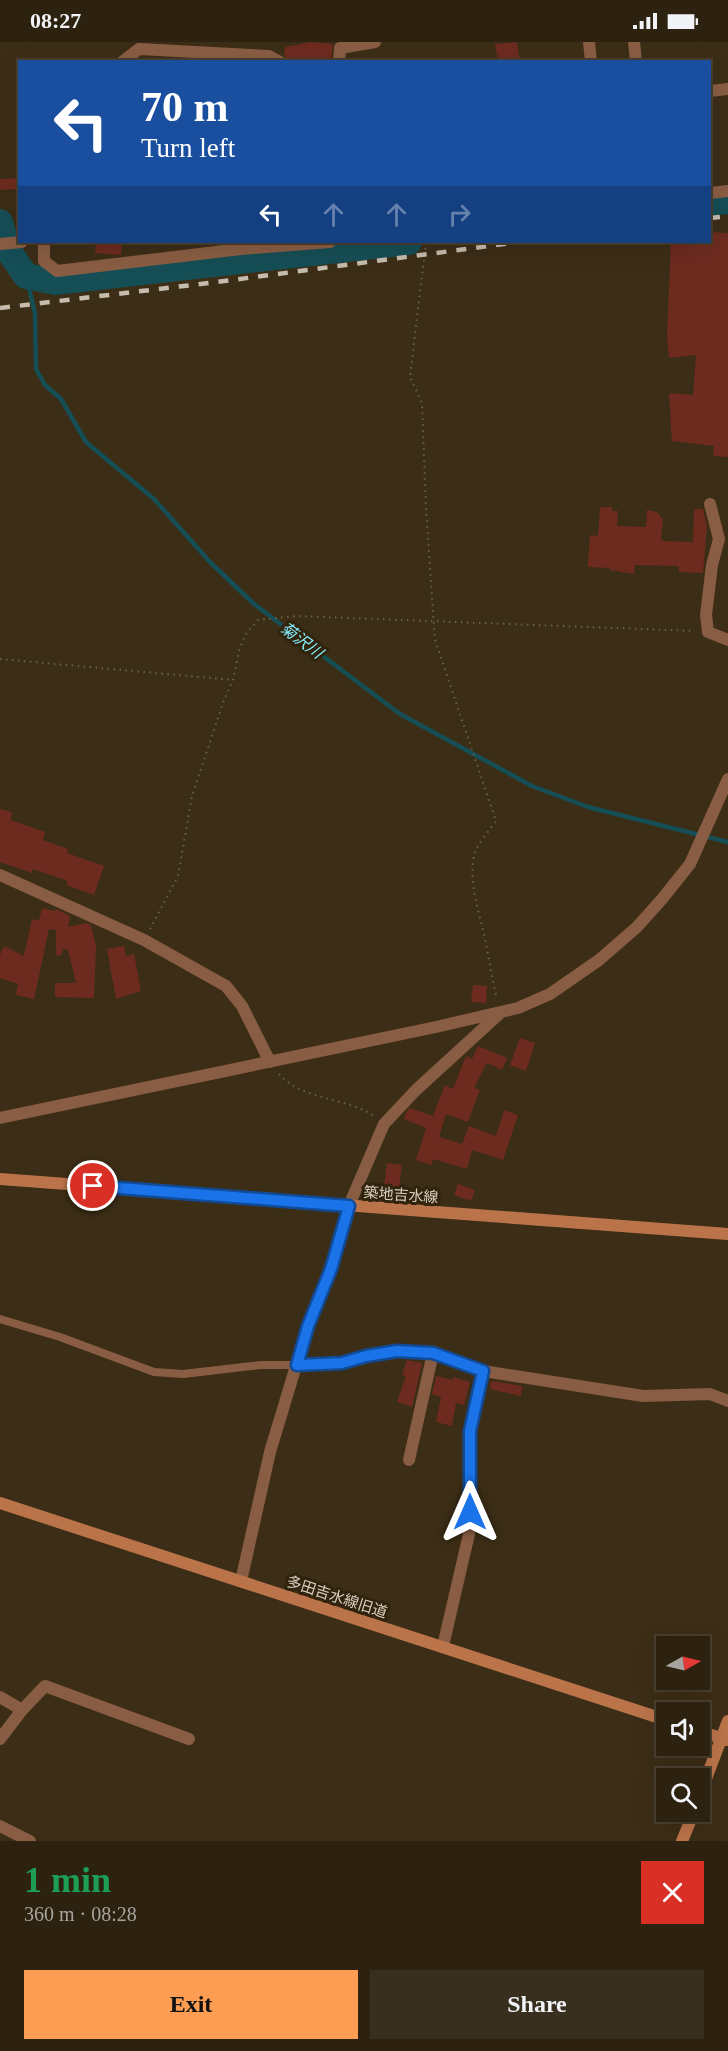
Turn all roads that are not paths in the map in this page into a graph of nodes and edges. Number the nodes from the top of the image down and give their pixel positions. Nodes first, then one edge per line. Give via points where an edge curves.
1 (374, 42) edge
2 (589, 42) edge
3 (634, 42) edge
4 (168, 45) edge
5 (125, 60) edge
6 (276, 60) edge
7 (339, 60) edge
8 (591, 60) edge
9 (636, 60) edge
10 (728, 89) edge
11 (711, 91) edge
12 (728, 191) edge
13 (711, 193) edge
14 (18, 242) edge
15 (44, 243) edge
16 (227, 243) edge
17 (296, 243) edge
18 (0, 244) edge
19 (268, 244) edge
20 (241, 249) junction
21 (710, 504) dead end
22 (728, 640) edge
23 (728, 779) edge
24 (0, 874) edge
25 (500, 1013) junction
26 (270, 1062) junction
27 (0, 1118) edge
28 (0, 1179) edge
29 (349, 1206) junction
30 (728, 1234) edge
31 (0, 1319) edge
32 (433, 1353) junction
33 (297, 1365) junction
34 (483, 1371) junction
35 (728, 1401) edge
36 (409, 1460) dead end
37 (0, 1503) edge
38 (241, 1581) junction
39 (442, 1646) junction
40 (0, 1697) edge
41 (22, 1710) junction
42 (656, 1717) edge
43 (728, 1721) edge
44 (0, 1739) edge
45 (189, 1739) dead end
46 (724, 1739) edge
47 (710, 1771) edge
48 (689, 1822) edge
49 (0, 1826) edge
50 (30, 1841) edge
51 (682, 1841) edge

1 - 7 street via 340,48
2 - 8 street
3 - 9 street
4 - 5 street via 139,49
4 - 6 street
10 - 11 street
12 - 13 street
14 - 18 street
15 - 20 street via 44,261 57,271
16 - 20 lane
17 - 19 street
19 - 20 street
21 - 22 street via 719,539 706,615 708,632
23 - 25 street via 690,864 637,927 550,994
24 - 26 street via 144,940 226,986 242,1006
25 - 26 street
25 - 29 street via 384,1124
26 - 27 street
28 - 29 main road, 築地吉水線
29 - 30 main road, 築地吉水線
29 - 33 street
31 - 33 lane via 154,1372 183,1374
32 - 33 street via 397,1351 342,1363
32 - 34 street
32 - 36 street
33 - 38 street via 270,1452
34 - 35 street via 643,1396 710,1394
34 - 39 street via 470,1431 469,1534
37 - 38 main road, 多田吉水線旧道
38 - 39 main road, 多田吉水線旧道
39 - 42 main road, 多田吉水線旧道
40 - 41 street
41 - 44 street
41 - 45 street via 45,1686
43 - 46 main road
46 - 47 main road
48 - 51 main road
49 - 50 street

